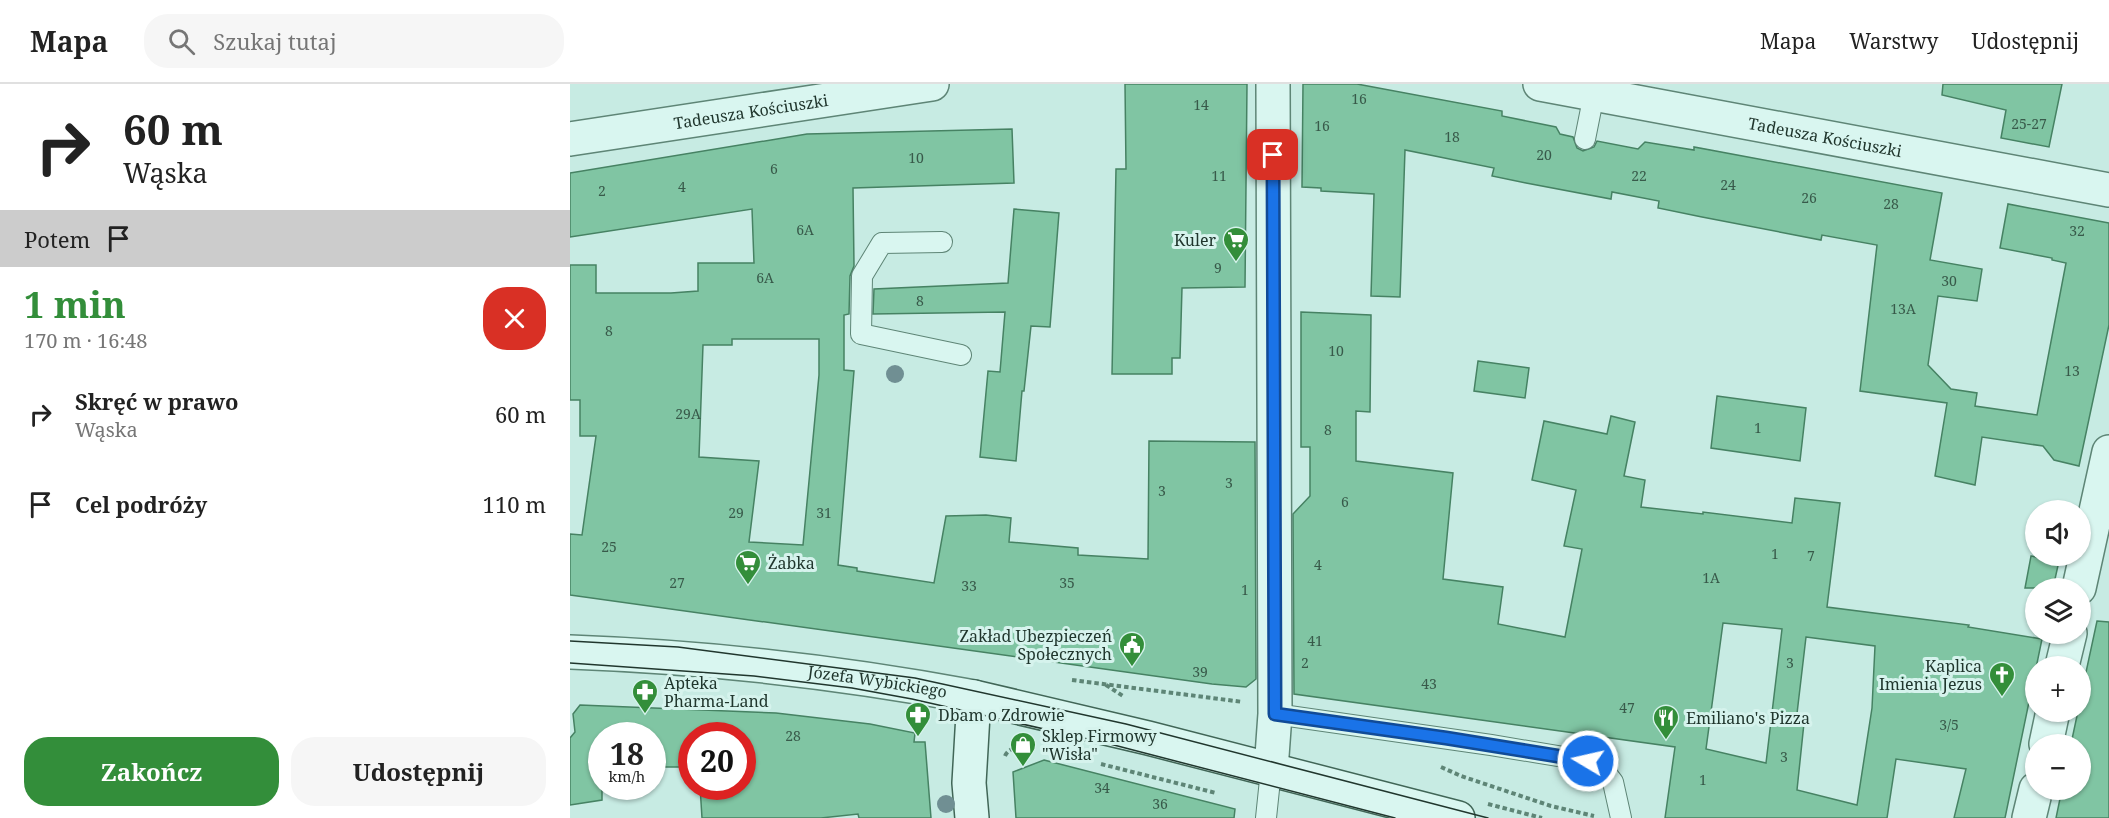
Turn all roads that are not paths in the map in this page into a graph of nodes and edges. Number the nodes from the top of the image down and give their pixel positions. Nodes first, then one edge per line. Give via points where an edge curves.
1 (932, 84) edge
2 (1272, 84) edge
3 (1540, 84) edge
4 (1594, 94) junction
5 (570, 139) edge
6 (1585, 139) dead end
7 (2109, 190) edge
8 (942, 243) dead end
9 (961, 355) dead end
10 (2109, 452) edge
11 (2081, 578) edge
12 (570, 652) edge
13 (974, 697) junction
14 (1274, 705) junction
15 (1271, 770) junction
16 (2034, 800) edge
17 (1268, 812) edge
18 (972, 818) edge
19 (1458, 818) edge
20 (1612, 818) edge
21 (2030, 818) edge

1 - 5 street, Tadeusza Kościuszki
2 - 14 street
3 - 4 street, Tadeusza Kościuszki
4 - 6 lane
4 - 7 street, Tadeusza Kościuszki
8 - 9 lane via 882,243 862,276 861,334
10 - 11 street
12 - 13 street, Józefa Wybickiego via 670,657 812,672
13 - 15 street, Józefa Wybickiego
13 - 18 street via 969,783
14 - 15 street
14 - 20 lane via 1588,761 1603,769 1613,782
15 - 17 lane
15 - 19 street, Józefa Wybickiego
16 - 21 street

